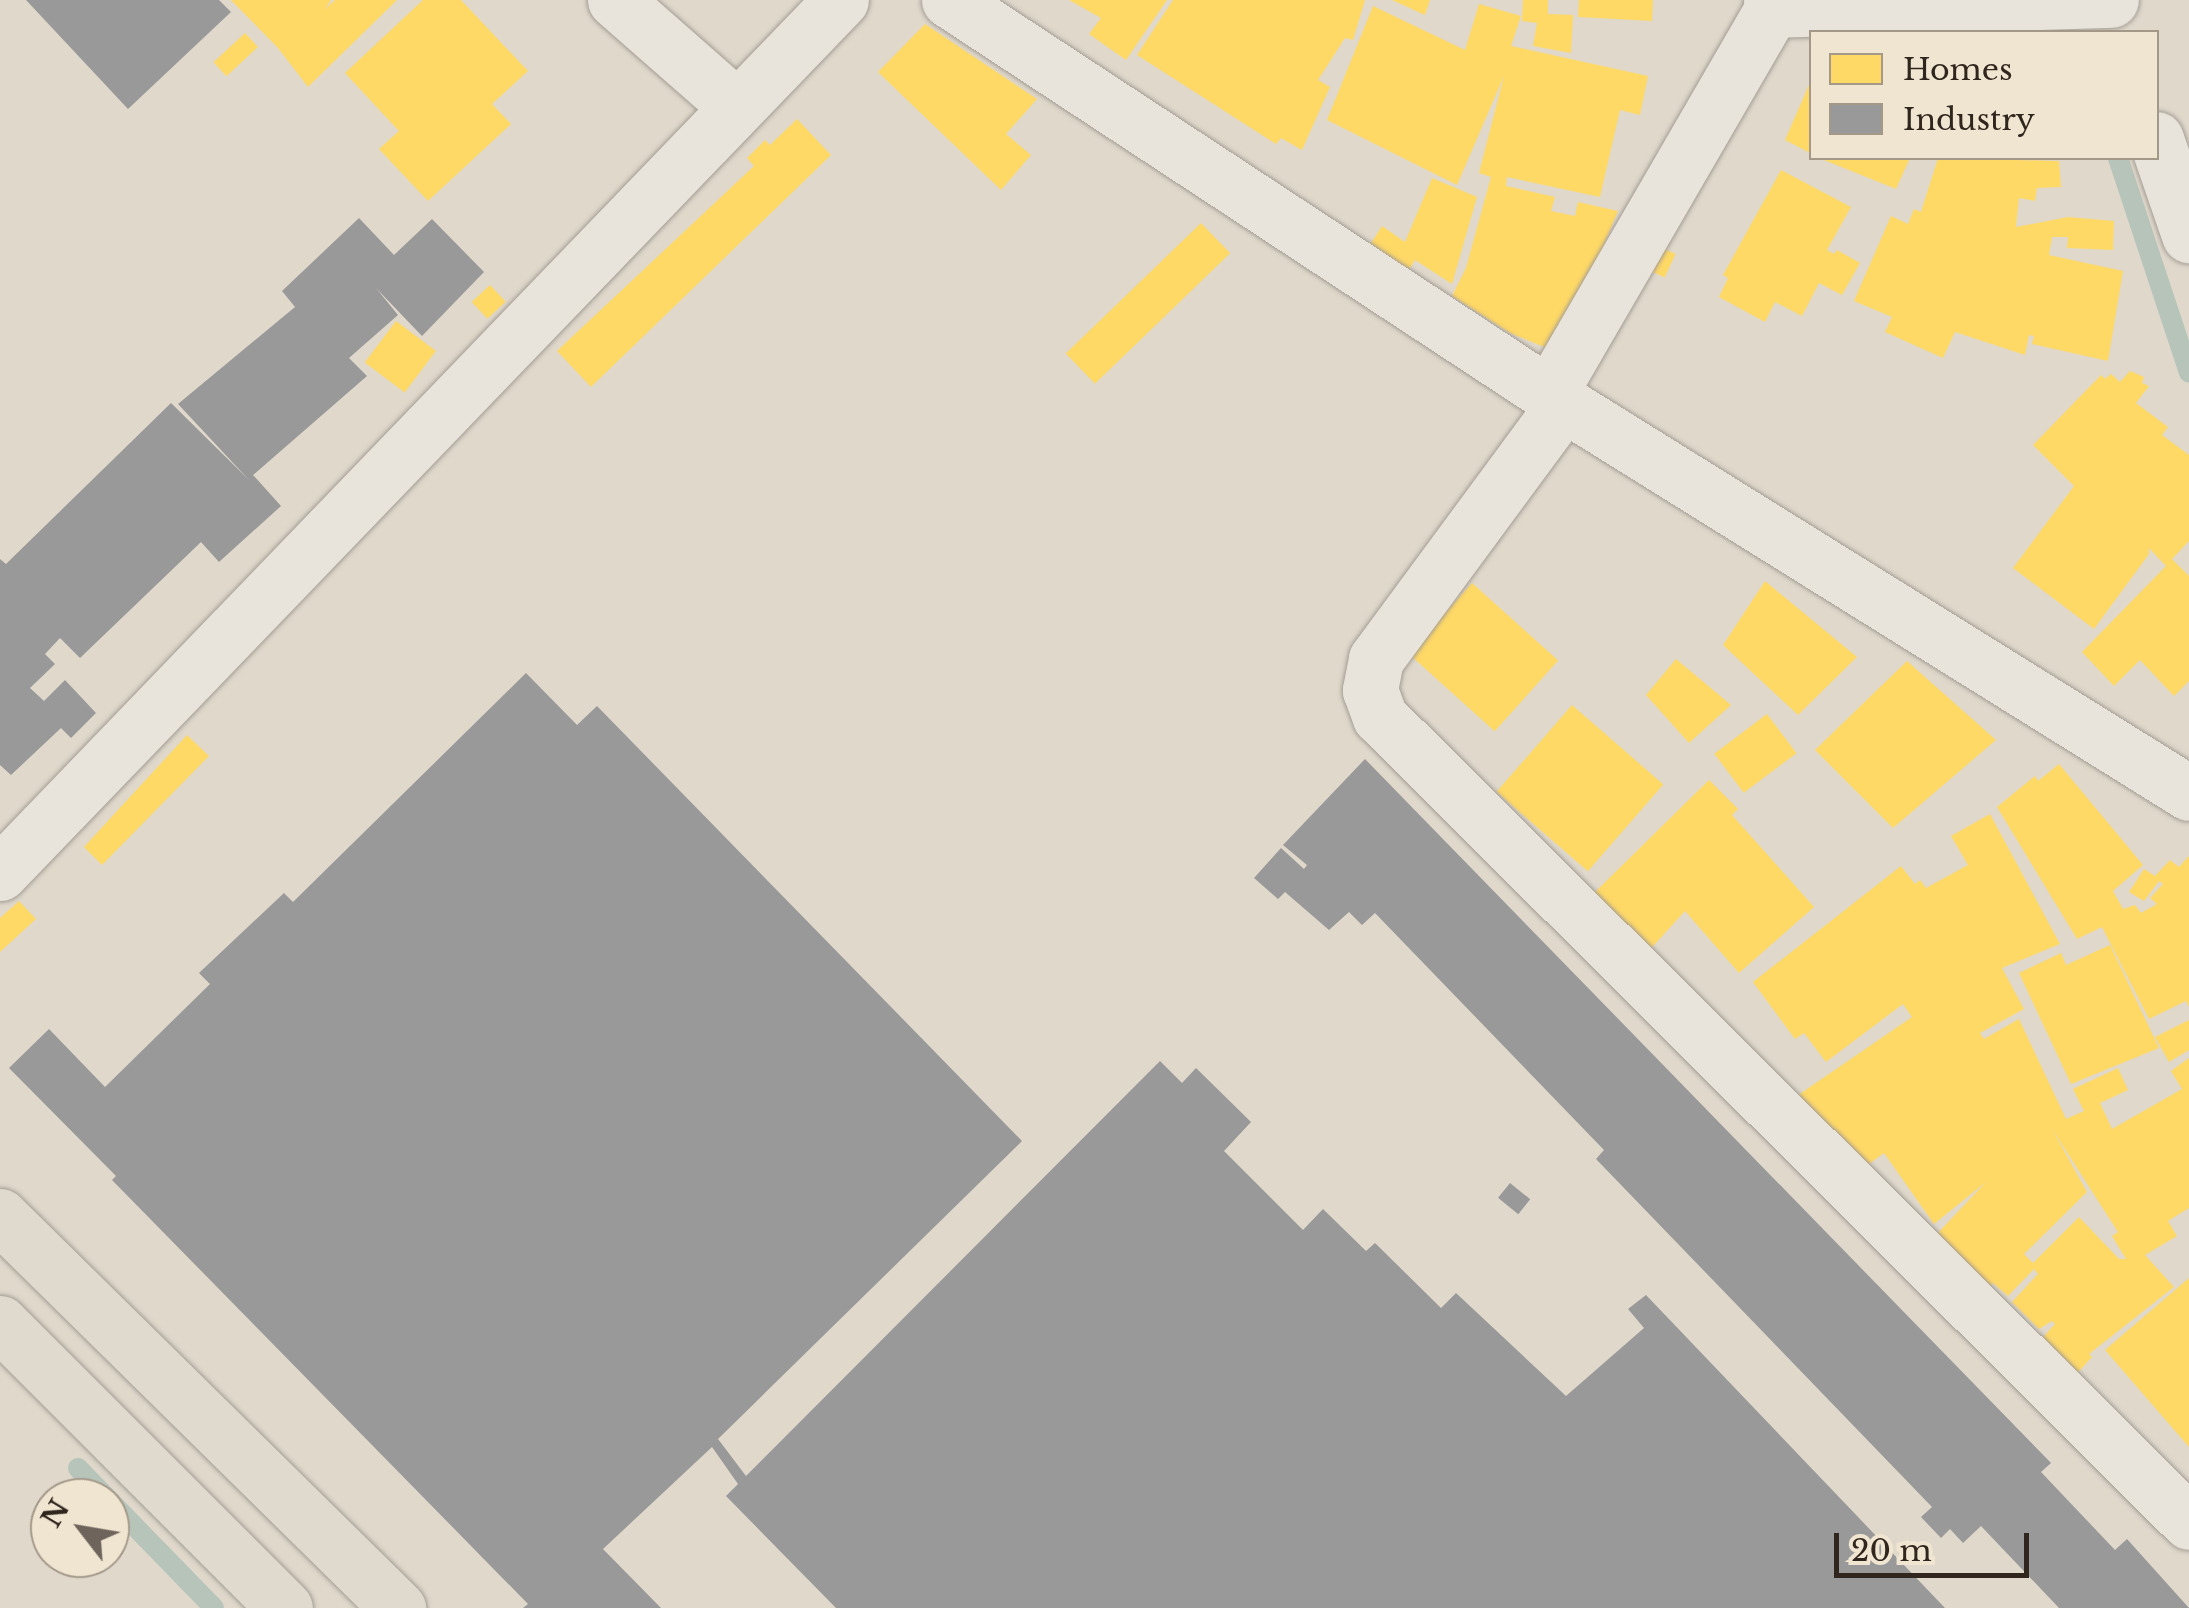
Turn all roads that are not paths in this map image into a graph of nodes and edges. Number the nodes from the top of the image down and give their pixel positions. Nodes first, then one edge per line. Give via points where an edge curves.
1 (615, 0) edge
2 (841, 0) edge
3 (948, 0) edge
4 (1771, 5) edge
5 (2114, 11) edge
6 (737, 107) junction
7 (2159, 148) edge
8 (2189, 235) edge
9 (1557, 399) junction
10 (2189, 792) edge
11 (0, 873) edge
12 (0, 1216) edge
13 (0, 1323) edge
14 (2189, 1522) edge
15 (285, 1608) edge
16 (398, 1608) edge

1 - 6 street
2 - 6 street
3 - 9 street
4 - 5 street
4 - 9 street
6 - 11 street
7 - 8 street
9 - 10 street
9 - 14 street via 1376,659 1370,690 1380,718
12 - 16 main road
13 - 15 main road

